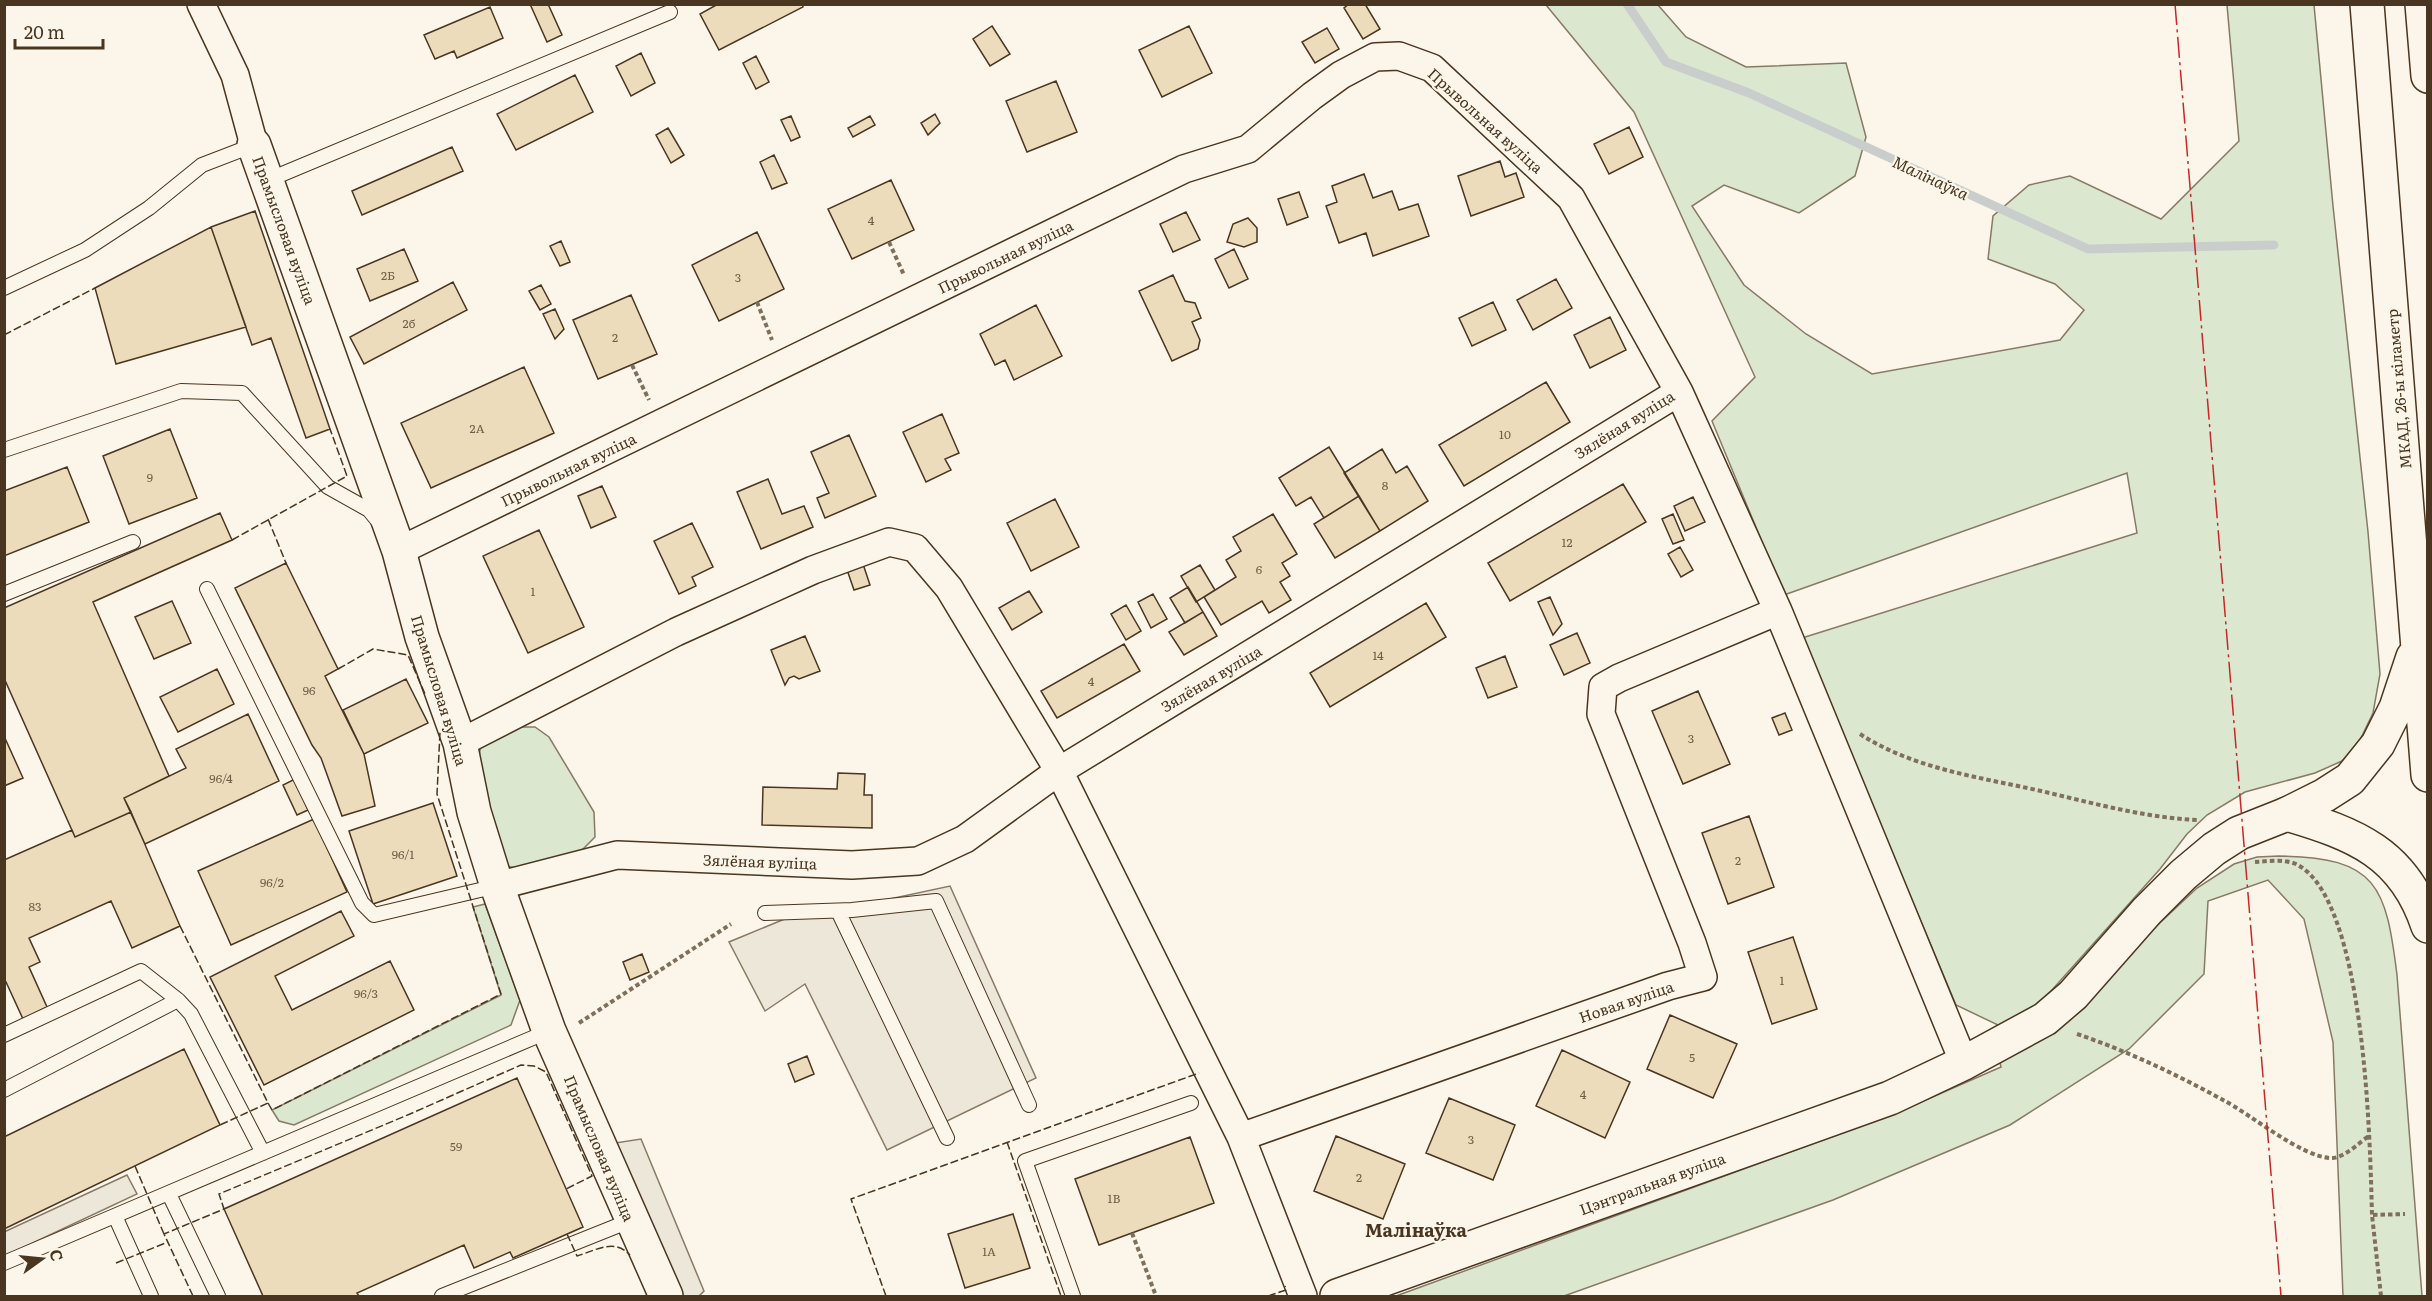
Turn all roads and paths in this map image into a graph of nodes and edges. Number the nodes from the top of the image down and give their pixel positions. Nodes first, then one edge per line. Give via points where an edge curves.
1 (201, 4) edge
2 (2367, 4) edge
3 (2422, 4) edge
4 (670, 12) dead end
5 (2427, 76) edge
6 (254, 146) junction
7 (268, 180) junction
8 (1571, 198) joint
9 (889, 242) dead end
10 (905, 278) dead end
11 (4, 288) edge
12 (757, 302) dead end
13 (776, 349) dead end
14 (632, 365) dead end
15 (1678, 392) junction
16 (651, 406) dead end
17 (4, 450) edge
18 (133, 542) dead end
19 (397, 546) junction
20 (207, 589) dead end
21 (4, 594) edge
22 (1778, 611) junction
23 (2418, 640) junction
24 (1855, 731) dead end
25 (460, 743) junction
26 (1059, 771) junction
27 (2427, 775) edge
28 (2287, 814) junction
29 (2208, 821) dead end
30 (2239, 832) junction
31 (497, 886) junction
32 (838, 911) junction
33 (765, 913) dead end
34 (731, 924) dead end
35 (2427, 926) edge
36 (178, 1000) junction
37 (2068, 1031) dead end
38 (4, 1035) edge
39 (551, 1036) junction
40 (1964, 1063) junction
41 (4, 1090) edge
42 (1191, 1103) dead end
43 (1029, 1105) dead end
44 (2370, 1135) junction
45 (1241, 1137) junction
46 (947, 1138) dead end
47 (263, 1153) junction
48 (170, 1194) junction
49 (2405, 1214) dead end
50 (2372, 1215) junction
51 (116, 1216) junction
52 (632, 1220) junction
53 (1132, 1233) dead end
54 (4, 1263) edge
55 (151, 1296) edge
56 (218, 1296) edge
57 (442, 1296) edge
58 (666, 1296) edge
59 (1073, 1296) edge
60 (1156, 1296) edge
61 (1303, 1296) edge
62 (1337, 1296) edge
63 (2381, 1296) edge

1 - 6 street via 235,75
2 - 23 main road, МКАД, 26-ы кіламетр
3 - 5 main road
4 - 7 lane
6 - 7 main road, Прамысловая вуліца
6 - 11 lane via 202,165 149,208 86,250
7 - 19 main road, Прамысловая вуліца
8 - 15 street, Зялёная вуліца
8 - 19 street, Прывольная вуліца via 1432,68 1399,56 1375,57 1312,96 1248,149 1184,169
9 - 10 path
12 - 13 path
14 - 16 path
15 - 22 street
15 - 26 street, Зялёная вуліца
17 - 19 lane via 180,391 242,393 328,487 369,510
18 - 21 lane
19 - 25 main road, Прамысловая вуліца via 422,637
20 - 31 lane via 362,903 374,915
22 - 40 street
22 - 45 street, Новая вуліца via 1604,687 1601,714 1703,977
23 - 27 main road, МКАД, 26-ы кіламетр
23 - 28 main road, Цэнтральная вуліца via 2396,708 2378,744 2350,779
24 - 29 path via 1917,763 2136,813
25 - 26 street via 687,628 813,570 890,542 915,548 949,588
25 - 31 main road, Прамысловая вуліца via 474,812
26 - 31 street, Зялёная вуліца via 966,839 918,861 852,865 617,855
26 - 45 street
28 - 30 main road, Цэнтральная вуліца
28 - 35 main road via 2327,826 2375,849 2410,889
30 - 40 main road, Цэнтральная вуліца via 2183,875 2073,995 2045,1019
30 - 44 path via 2252,863 2295,863 2326,895 2341,931 2356,1001
31 - 39 main road, Прамысловая вуліца
32 - 33 lane
32 - 43 lane via 936,901
32 - 46 lane
34 - 39 path
36 - 38 lane via 141,971
36 - 41 lane
36 - 47 lane via 191,1014
37 - 44 path via 2169,1071 2320,1158 2335,1159
39 - 47 lane
39 - 52 main road, Прамысловая вуліца
40 - 62 main road, Цэнтральная вуліца via 1890,1098
42 - 59 lane via 1024,1161
44 - 50 path
45 - 61 street
47 - 48 lane
48 - 51 lane
48 - 56 lane
49 - 50 path
50 - 63 path
51 - 54 lane
51 - 55 lane
52 - 57 lane
52 - 58 main road, Прамысловая вуліца
53 - 60 path

